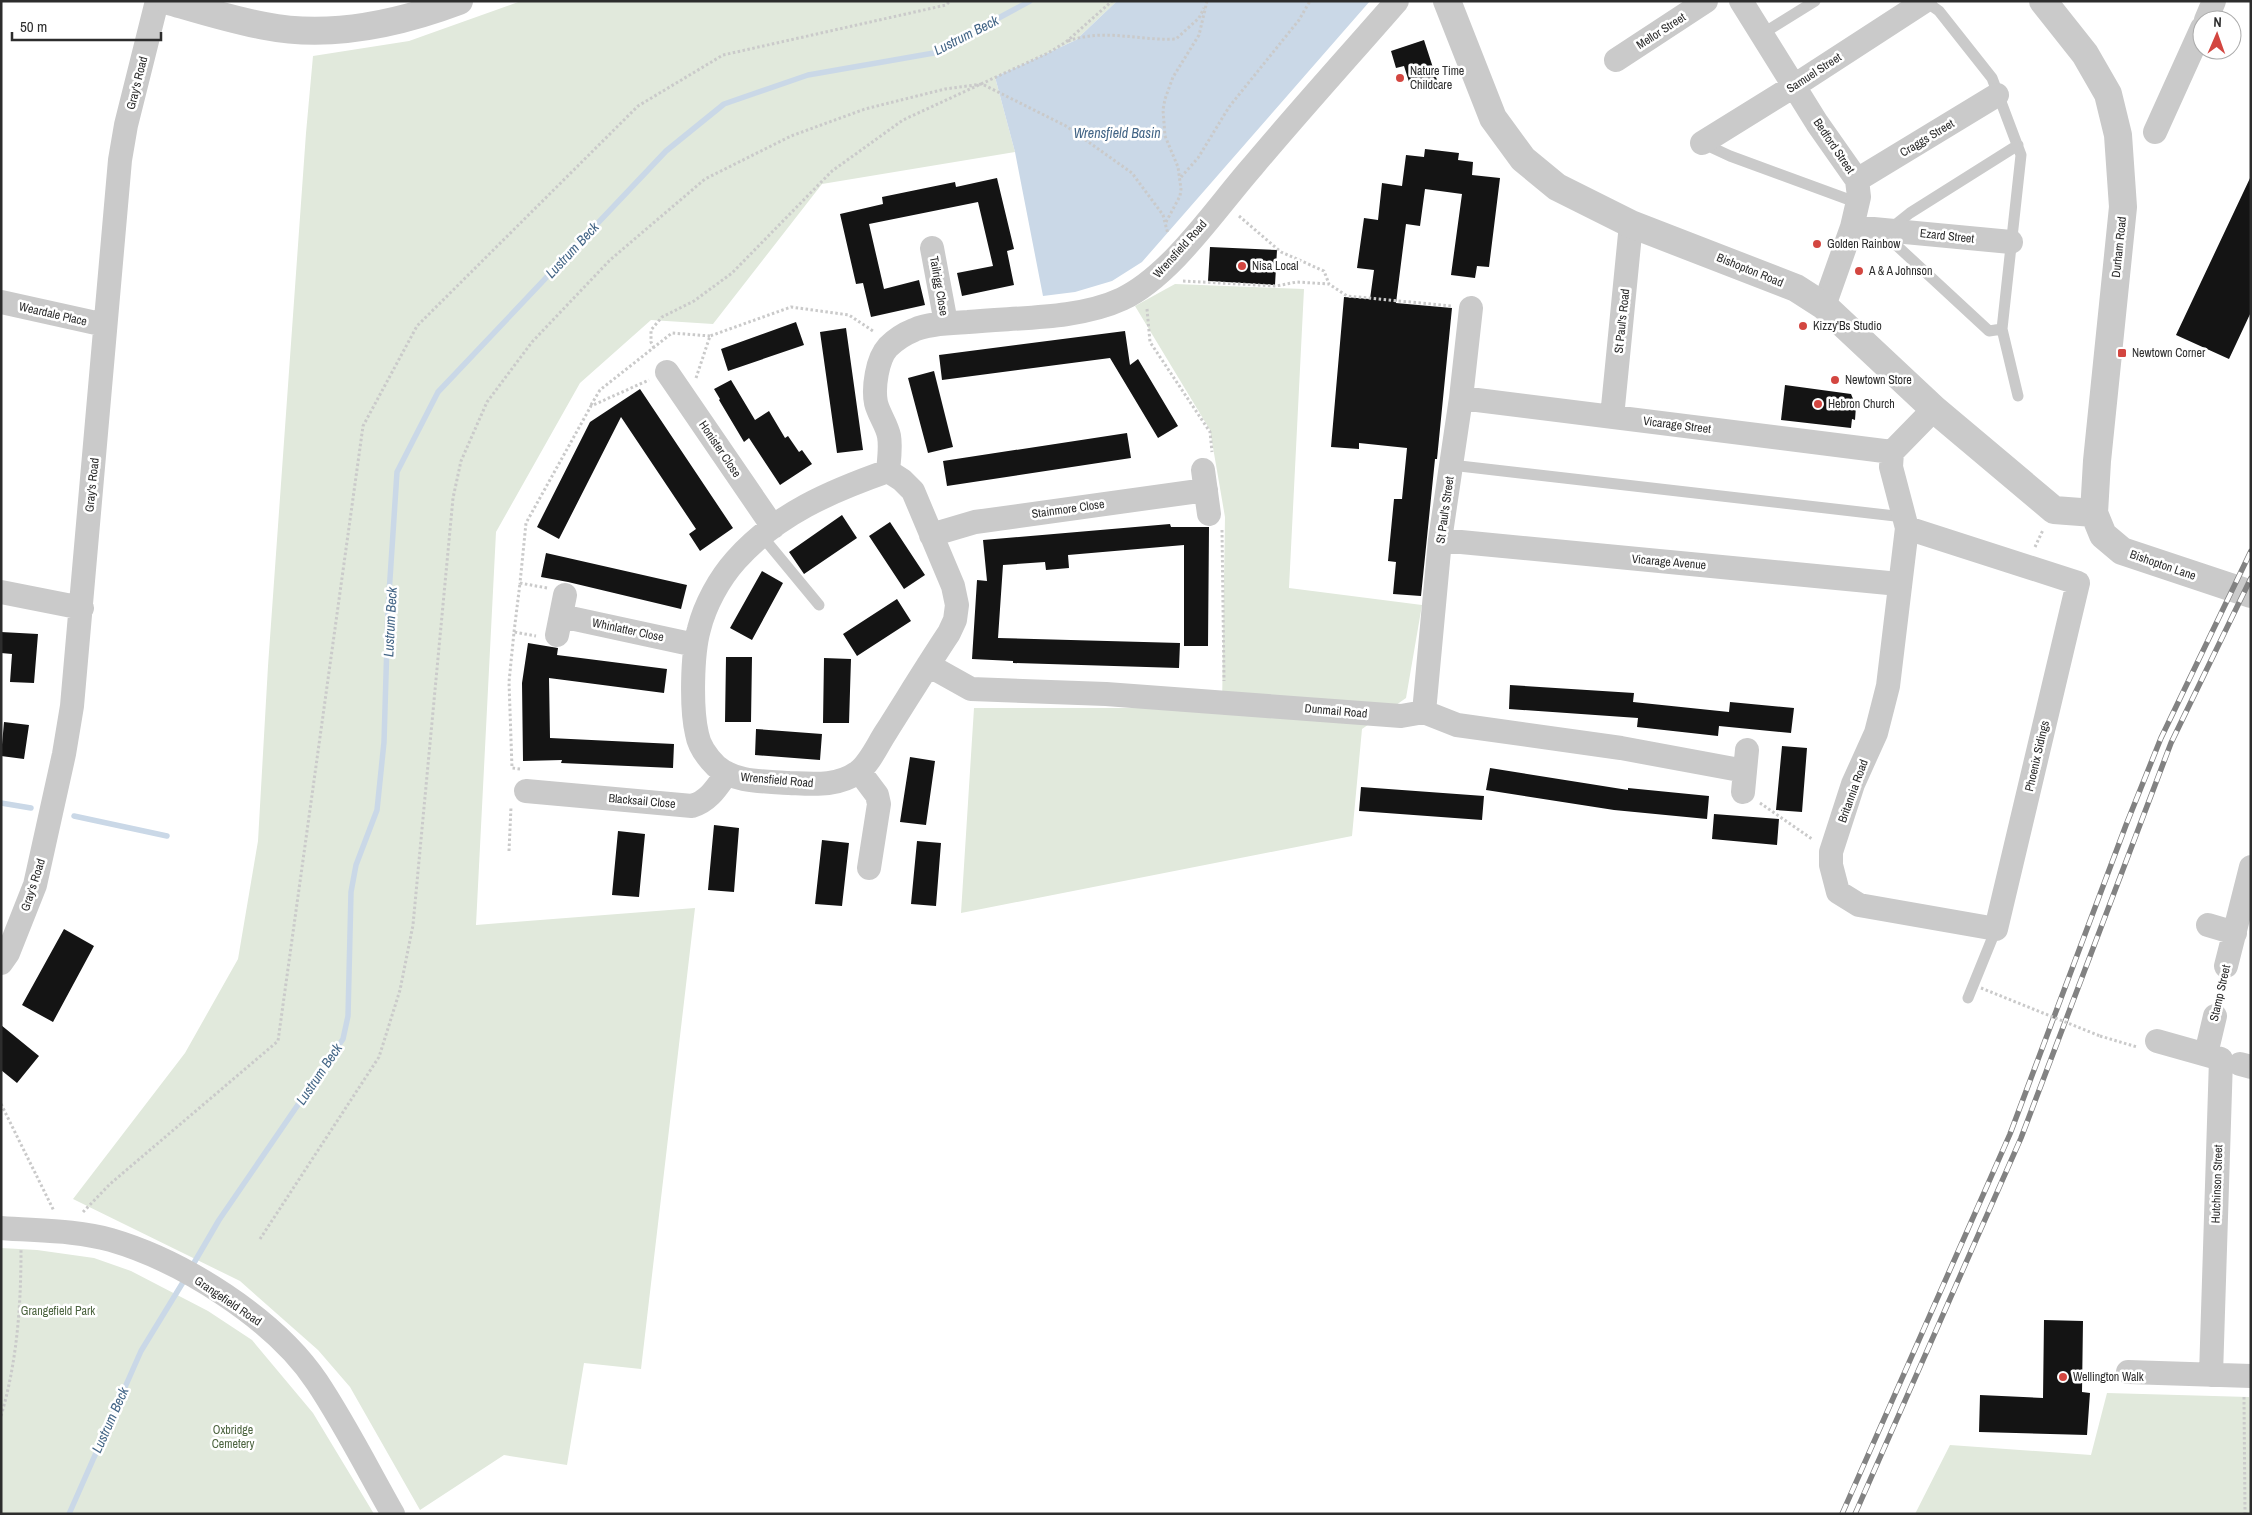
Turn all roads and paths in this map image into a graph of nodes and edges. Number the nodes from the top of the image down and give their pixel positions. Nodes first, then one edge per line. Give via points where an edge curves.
1 (158, 1) edge
2 (168, 1) edge
3 (459, 1) edge
4 (950, 1) edge
5 (1112, 1) edge
6 (1310, 1) edge
7 (1398, 1) edge
8 (1447, 1) edge
9 (1706, 1) edge
10 (1740, 1) edge
11 (1815, 1) edge
12 (1925, 1) edge
13 (2043, 1) edge
14 (1207, 2) edge
15 (1762, 34) junction
16 (1066, 42) junction
17 (2192, 51) edge
18 (1616, 60) dead end
19 (982, 84) junction
20 (1794, 86) junction
21 (1997, 95) junction
22 (2156, 132) dead end
23 (1702, 143) joint
24 (2018, 145) junction
25 (1181, 177) junction
26 (1857, 192) junction
27 (1222, 202) junction
28 (1166, 222) junction
29 (1632, 224) junction
30 (1852, 226) junction
31 (1884, 230) junction
32 (2011, 242) junction
33 (932, 248) dead end
34 (1182, 249) junction
35 (1162, 272) junction
36 (1329, 284) junction
37 (1, 302) edge
38 (1824, 306) junction
39 (1471, 308) joint
40 (946, 323) junction
41 (105, 325) junction
42 (2002, 329) junction
43 (710, 336) junction
44 (897, 338) junction
45 (654, 348) junction
46 (667, 372) joint
47 (2018, 396) dead end
48 (686, 398) junction
49 (1461, 398) junction
50 (591, 406) junction
51 (1934, 409) junction
52 (1612, 417) junction
53 (1892, 452) junction
54 (1451, 465) junction
55 (888, 471) junction
56 (2094, 513) junction
57 (1209, 514) dead end
58 (1906, 523) junction
59 (2044, 528) dead end
60 (767, 532) junction
61 (931, 535) junction
62 (1440, 540) junction
63 (2032, 551) dead end
64 (520, 583) junction
65 (1899, 584) junction
66 (1, 592) edge
67 (2251, 594) edge
68 (819, 605) dead end
69 (82, 608) junction
70 (561, 615) junction
71 (514, 632) junction
72 (695, 645) junction
73 (928, 665) junction
74 (1424, 712) junction
75 (512, 768) junction
76 (859, 771) junction
77 (1745, 771) joint
78 (727, 773) junction
79 (528, 788) junction
80 (509, 851) dead end
81 (1831, 852) junction
82 (2251, 867) edge
83 (869, 868) dead end
84 (2208, 925) dead end
85 (1996, 929) junction
86 (2235, 933) junction
87 (1, 963) edge
88 (2226, 966) dead end
89 (1981, 988) dead end
90 (1968, 998) dead end
91 (2215, 1016) dead end
92 (2148, 1044) joint
93 (2206, 1054) junction
94 (1, 1104) edge
95 (1, 1228) edge
96 (64, 1232) junction
97 (260, 1239) dead end
98 (21, 1246) dead end
99 (2128, 1372) dead end
100 (2211, 1375) junction
101 (2247, 1376) edge
102 (1, 1416) edge
103 (393, 1514) edge
104 (2245, 1514) edge

1 - 41 street, Gray's Road via 120,160
2 - 3 street via 266,26 318,32 367,27
4 - 96 path via 946,5 723,55 638,106 417,326 363,426 278,1041 110,1184
5 - 16 path
6 - 25 path via 1299,20 1229,107 1198,158
7 - 27 street, Wrensfield Road
8 - 29 street, Bishopton Road via 1493,118 1523,159 1557,188
9 - 18 street, Mellor Street
10 - 15 street, Bedford Street
11 - 15 lane
12 - 20 street, Samuel Street
12 - 21 lane via 1939,11 1992,78
13 - 56 street, Durham Road via 2085,54 2108,94 2118,135 2122,207 2096,461
14 - 16 path via 1199,18 1176,39 1104,34 1085,35
14 - 25 path via 1199,35 1173,77 1164,110 1165,136
15 - 20 street, Bedford Street
16 - 19 path
17 - 22 street
19 - 28 path via 1066,126 1132,173
19 - 45 path via 903,120 832,171 732,273 694,301 662,317 651,330
19 - 97 path via 864,109 791,136 705,179 610,260 532,342 487,402 461,461 453,498 412,926 400,990 379,1057
20 - 23 street, Samuel Street
20 - 26 street, Bedford Street
21 - 24 lane
21 - 26 street, Craggs Street
23 - 26 lane via 1730,156
24 - 31 lane
24 - 32 lane via 2021,156
25 - 28 path via 1180,196
26 - 30 street
27 - 34 street, Wrensfield Road
27 - 36 path via 1281,252 1324,271
28 - 34 path via 1168,234
29 - 38 street, Bishopton Road via 1796,288
29 - 52 street, St Paul's Road
30 - 31 street, Ezard Street
30 - 38 street
31 - 32 street, Ezard Street
31 - 42 lane via 1989,331
32 - 42 lane
33 - 40 street, Tailrigg Close
34 - 35 street, Wrensfield Road
35 - 36 path via 1178,281 1276,286 1297,282
35 - 40 street, Wrensfield Road via 1121,299 1098,308
36 - 39 path via 1347,296
37 - 41 street, Weardale Place
38 - 51 street, Bishopton Road
39 - 49 street, St Paul's Street
40 - 44 street, Wrensfield Road via 915,329
41 - 69 street, Gray's Road
42 - 47 lane
43 - 44 path via 791,307 850,315 870,331
43 - 45 path via 672,333
43 - 48 path
44 - 55 street, Wrensfield Road via 880,361 875,393 890,439
45 - 50 path via 600,390
46 - 48 street, Honister Close
46 - 50 path
48 - 60 street, Honister Close
49 - 52 street, Vicarage Street
49 - 54 street, St Paul's Street
50 - 64 path via 526,523
51 - 53 street
51 - 56 street, Bishopton Road via 2054,510
52 - 53 street, Vicarage Street
53 - 58 street, Britannia Road via 1891,467
54 - 58 lane
54 - 62 street, St Paul's Street
55 - 60 street, Wrensfield Road via 811,502
55 - 61 street via 913,491
56 - 67 street, Bishopton Lane via 2103,535 2122,551
57 - 61 street, Stainmore Close via 1205,480 975,522
58 - 65 street, Britannia Road
58 - 85 street, Phoenix Sidings via 2078,583
59 - 63 path
60 - 68 lane
60 - 72 street, Wrensfield Road via 726,573 704,614
61 - 73 street via 953,586 957,605 949,633
62 - 65 street, Vicarage Avenue
62 - 74 street, St Paul's Street
64 - 70 path via 566,591
64 - 71 path
65 - 81 street, Britannia Road via 1888,686 1876,733 1853,784
66 - 69 street
69 - 87 street, Gray's Road via 70,716 47,837 35,885
70 - 71 path via 556,640
70 - 72 street, Whinlatter Close
71 - 75 path via 509,682
72 - 78 street, Wrensfield Road via 694,719 697,736 708,757
73 - 74 street, Dunmail Road via 976,690 1106,694 1401,716
73 - 76 street
74 - 77 street via 1457,725 1621,748
75 - 79 path
75 - 79 path via 545,771
76 - 78 street, Wrensfield Road via 834,783 816,785 749,780
76 - 83 street via 877,795 879,804
77 - 81 path
78 - 79 street, Blacksail Close via 710,796 692,806
79 - 80 path
81 - 85 street, Britannia Road via 1838,892 1859,905
82 - 86 street, Stamp Street
84 - 86 street
85 - 90 lane
86 - 88 street, Stamp Street
89 - 92 path, bridge via 2100,1036
91 - 93 street, Stamp Street
92 - 93 street, Hutchinson Street
93 - 100 street, Hutchinson Street via 2221,1059
94 - 96 path
95 - 96 street, Grangefield Road
96 - 103 street, Grangefield Road via 109,1240 154,1255 253,1315 288,1346 317,1381
98 - 102 path via 21,1297 15,1351
99 - 100 street
100 - 101 street
101 - 104 path

